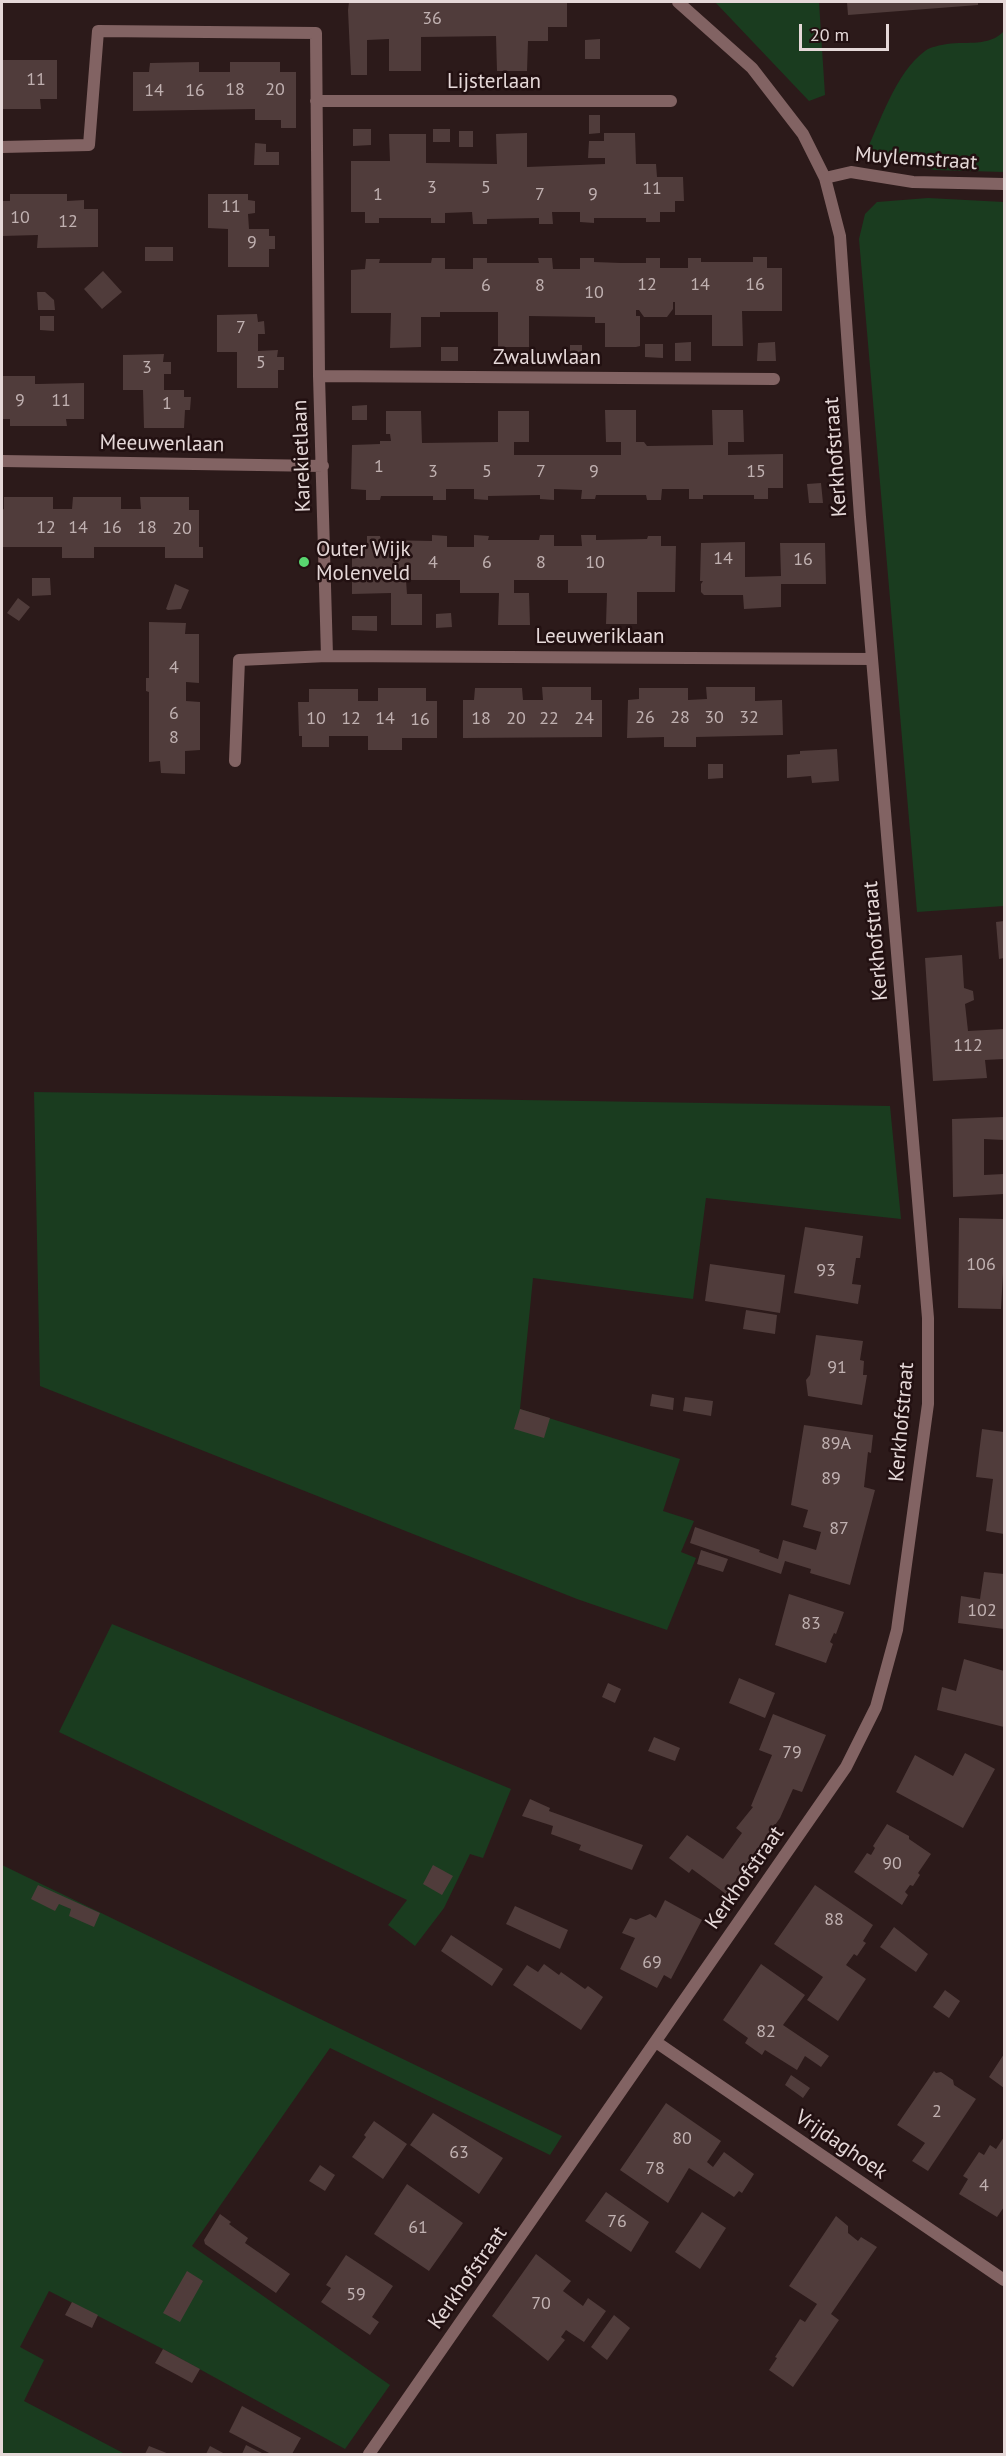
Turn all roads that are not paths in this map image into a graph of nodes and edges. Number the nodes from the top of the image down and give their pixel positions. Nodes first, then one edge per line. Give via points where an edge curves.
1 (678, 2) edge
2 (316, 101) junction
3 (671, 101) dead end
4 (2, 147) edge
5 (825, 178) junction
6 (1005, 184) edge
7 (319, 376) junction
8 (774, 379) dead end
9 (2, 461) edge
10 (322, 466) junction
11 (327, 656) junction
12 (872, 659) junction
13 (235, 761) dead end
14 (656, 2042) junction
15 (1005, 2280) edge
16 (369, 2454) edge

1 - 5 street, Kerkhofstraat via 752,68 803,134
2 - 3 street, Lijsterlaan
2 - 4 street, Karekietlaan via 316,33 98,31 89,145
2 - 7 street, Karekietlaan
5 - 6 street, Muylemstraat via 851,172 914,182
5 - 12 street, Kerkhofstraat via 840,236
7 - 8 street, Zwaluwlaan
7 - 10 street, Karekietlaan
9 - 10 street, Meeuwenlaan
10 - 11 street, Karekietlaan
11 - 12 street, Leeuweriklaan
11 - 13 street via 239,660
12 - 14 street, Kerkhofstraat via 928,1318 928,1404 897,1630 876,1707 846,1767
14 - 15 street, Vrijdaghoek
14 - 16 street, Kerkhofstraat

